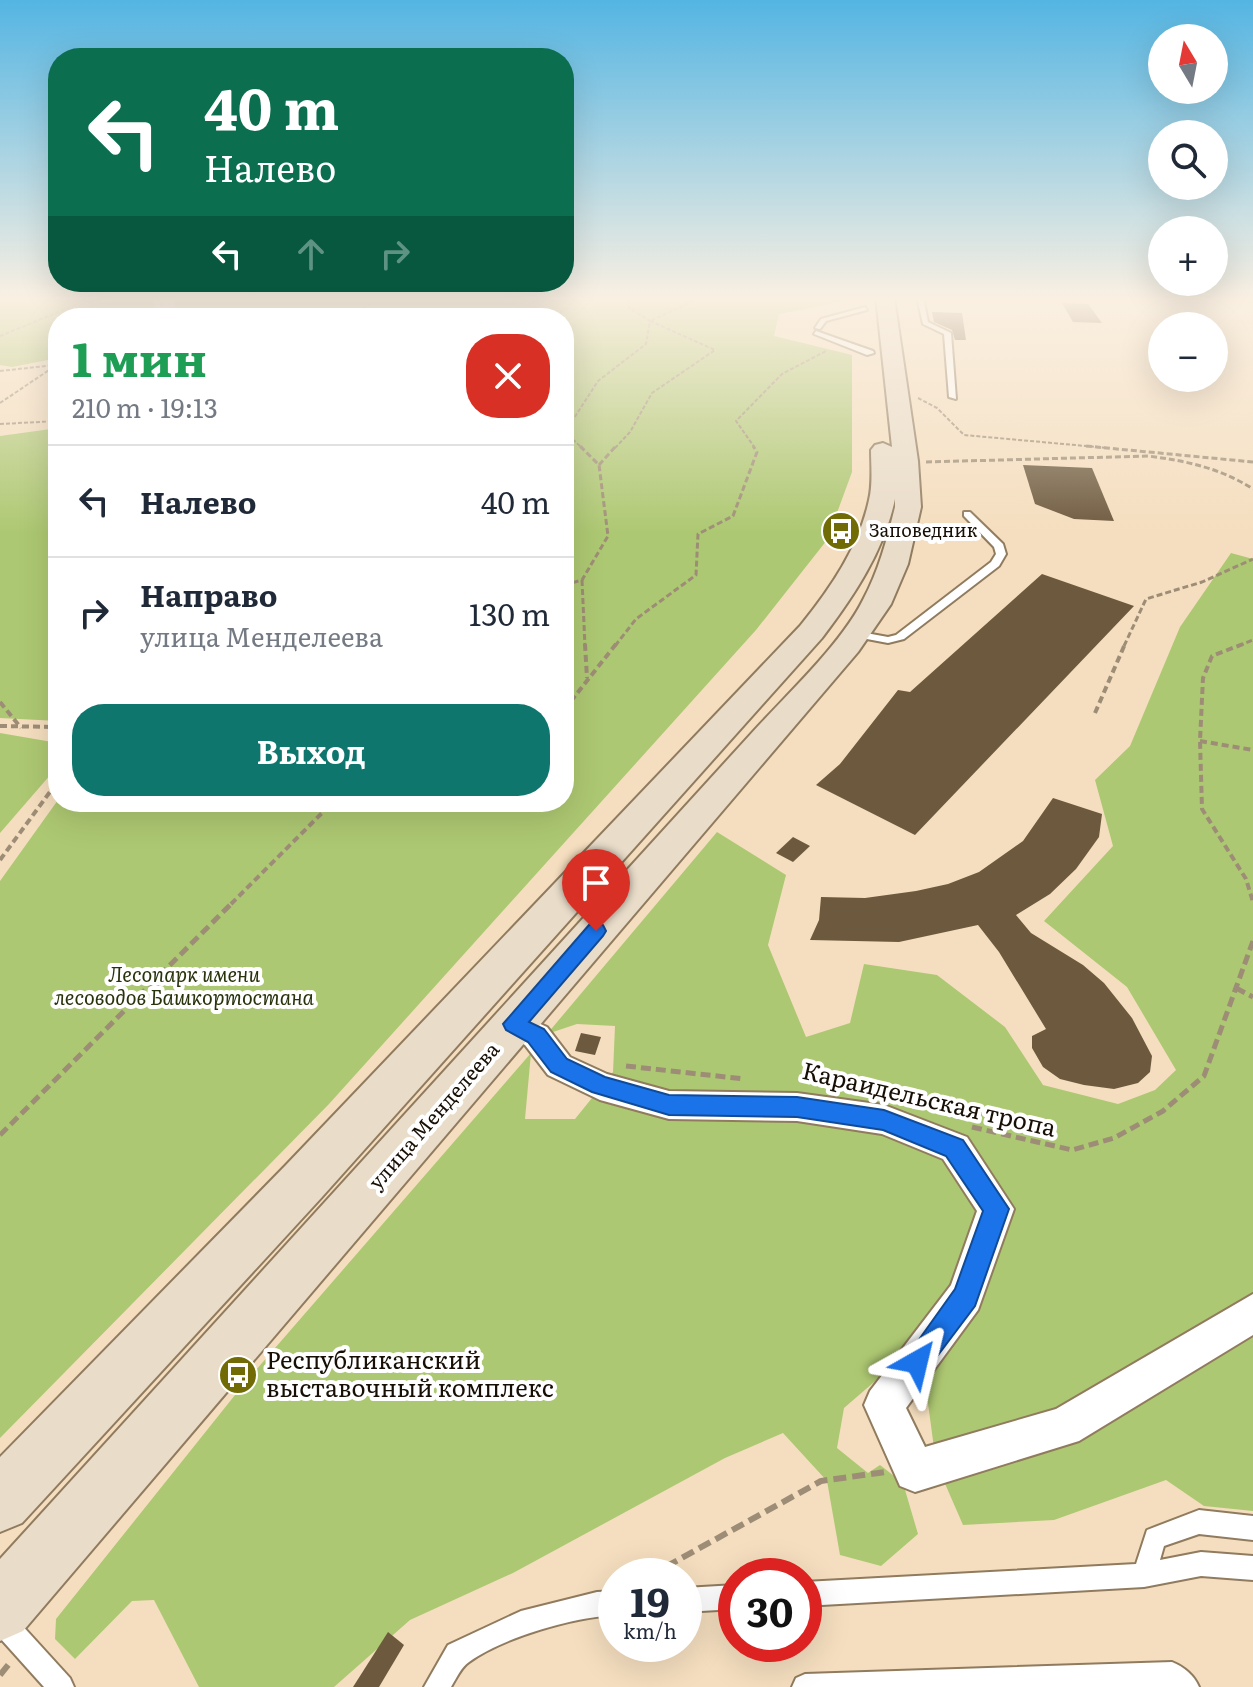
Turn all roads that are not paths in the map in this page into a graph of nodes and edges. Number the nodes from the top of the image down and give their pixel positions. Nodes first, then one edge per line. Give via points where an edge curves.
1 (862, 376) edge
2 (887, 376) edge
3 (951, 376) edge
4 (953, 397) dead end
5 (967, 514) dead end
6 (855, 634) junction
7 (514, 1024) junction
8 (1253, 1313) edge
9 (0, 1501) edge
10 (1253, 1528) edge
11 (1253, 1568) edge
12 (1144, 1575) junction
13 (822, 1593) edge
14 (598, 1604) edge
15 (0, 1608) edge
16 (0, 1620) edge
17 (61, 1687) edge
18 (437, 1687) edge
19 (805, 1687) edge
20 (1186, 1687) edge

1 - 9 main road via 883,436 883,498 844,589 811,632 304,1181
2 - 6 main road, улица Менделеева via 906,461 908,507 894,564
3 - 4 lane
5 - 6 lane via 999,546 995,564 900,637
6 - 7 main road, улица Менделеева
7 - 8 street via 536,1036 559,1066 600,1086 669,1105 797,1107 884,1120 955,1148 996,1209 965,1297 884,1405 915,1471 1065,1427
7 - 15 main road, улица Менделеева
10 - 12 lane via 1199,1522 1155,1538
11 - 12 lane via 1201,1564
12 - 13 lane
14 - 18 lane via 521,1623 457,1654
16 - 17 lane
19 - 20 lane via 1172,1675

